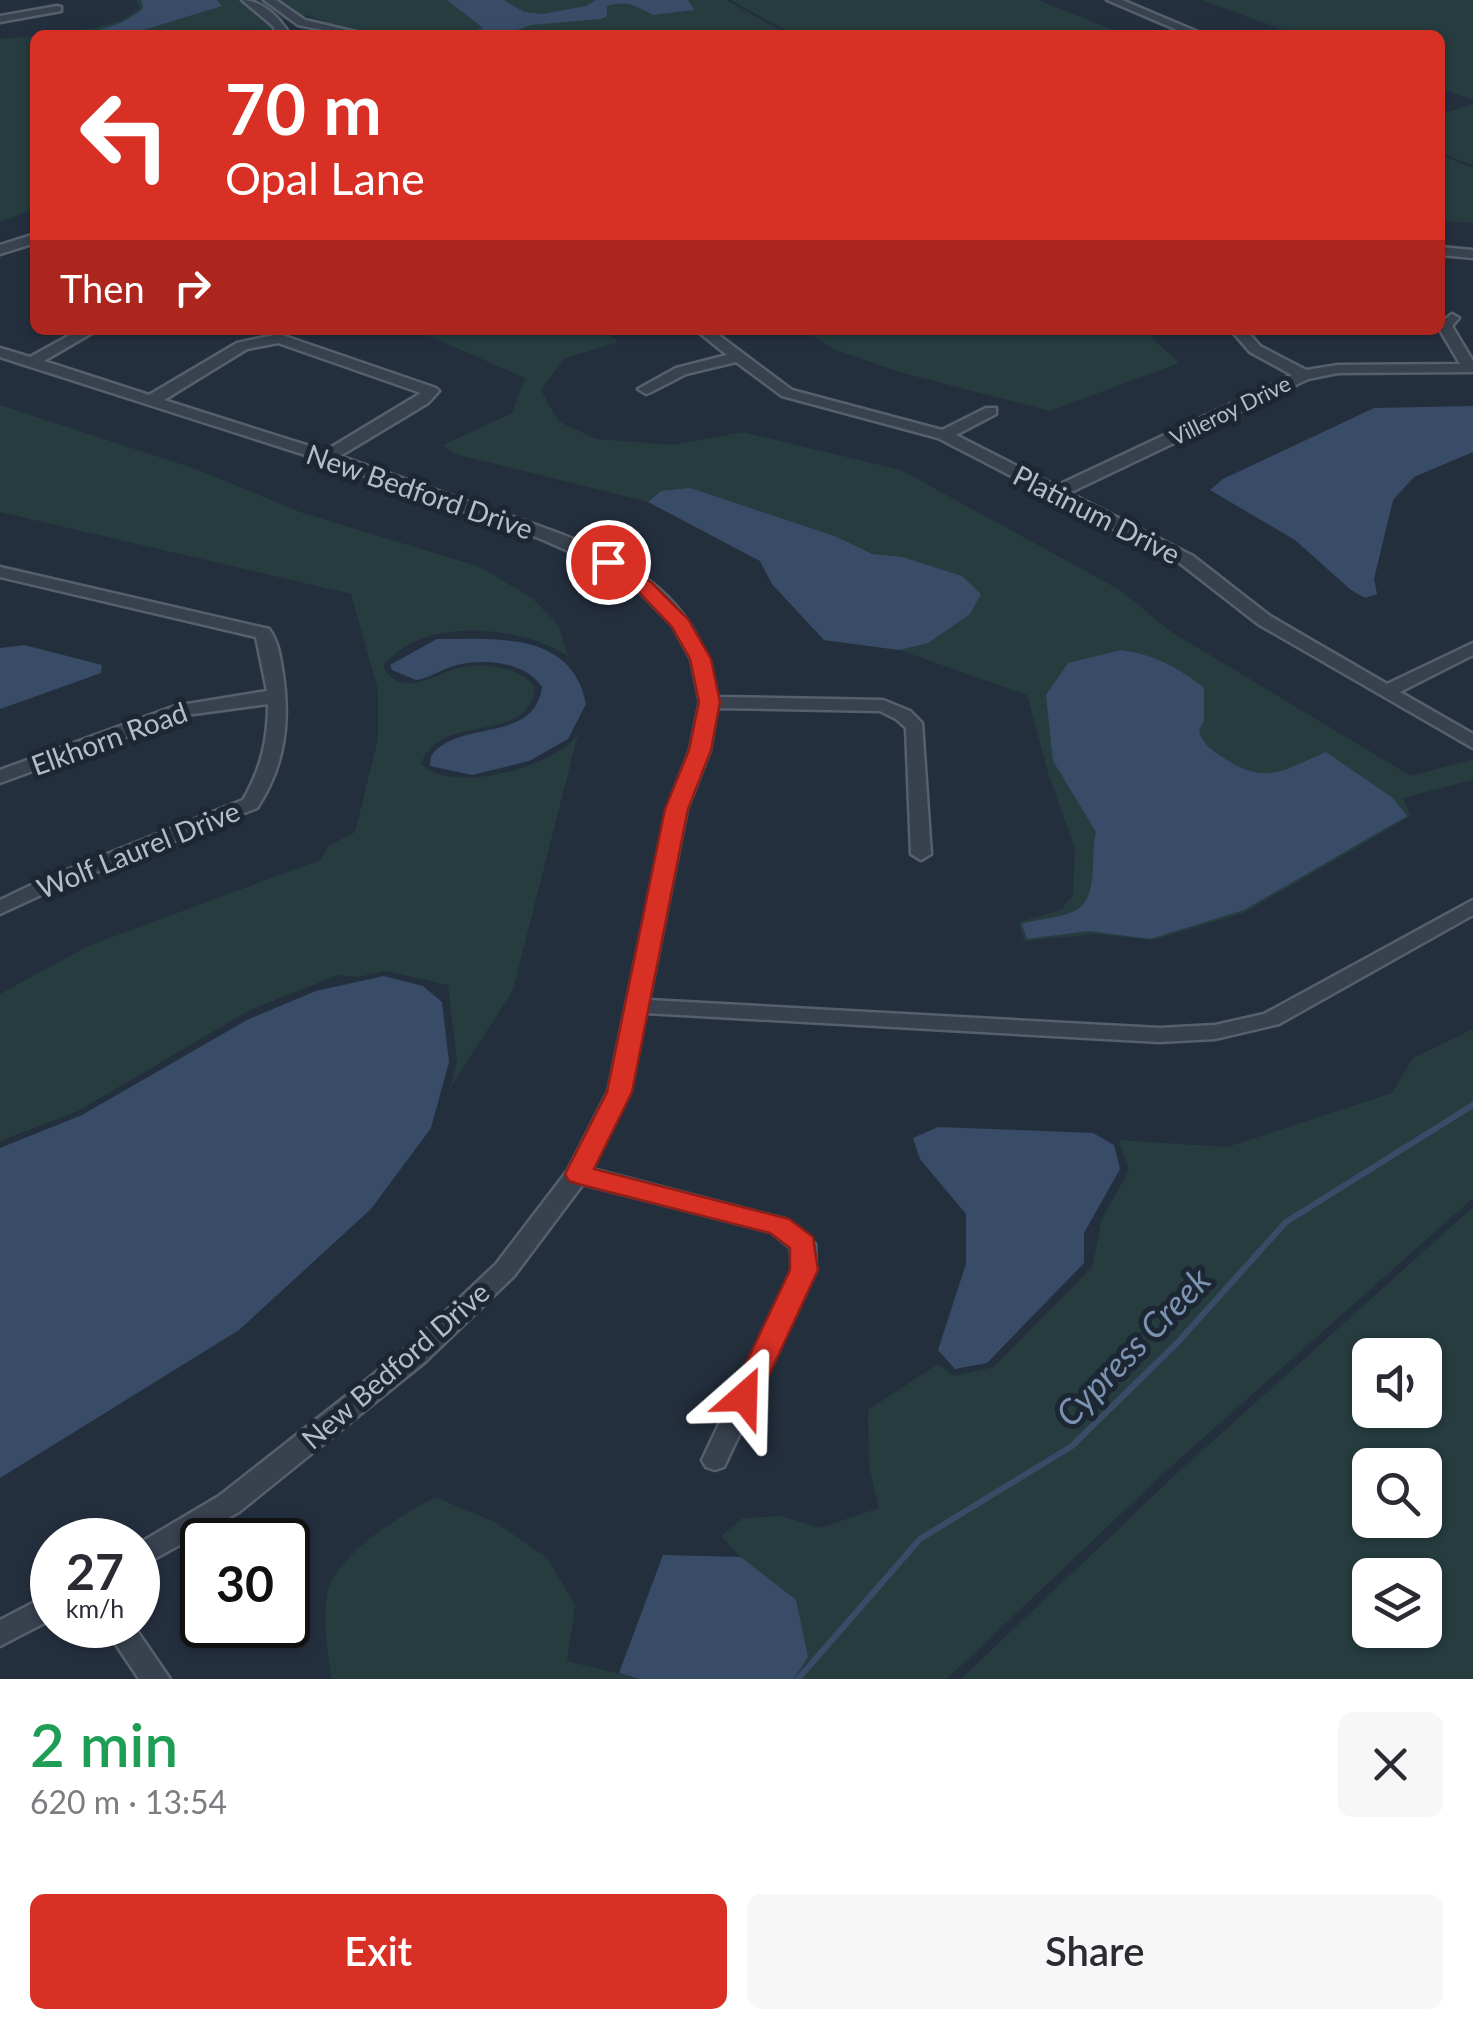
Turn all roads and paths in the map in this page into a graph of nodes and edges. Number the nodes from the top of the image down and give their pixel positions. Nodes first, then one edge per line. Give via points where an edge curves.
1 (247, 0) edge
2 (269, 0) edge
3 (1112, 0) edge
4 (58, 9) dead end
5 (0, 18) edge
6 (281, 30) edge
7 (339, 30) edge
8 (1187, 30) edge
9 (30, 240) edge
10 (0, 250) edge
11 (30, 251) edge
12 (1445, 251) edge
13 (1473, 254) edge
14 (0, 261) edge
15 (1452, 318) dead end
16 (81, 335) edge
17 (709, 335) edge
18 (1242, 335) edge
19 (0, 352) edge
20 (737, 357) junction
21 (30, 364) junction
22 (1471, 368) edge
23 (1304, 375) junction
24 (646, 389) dead end
25 (152, 400) junction
26 (991, 411) dead end
27 (944, 435) junction
28 (327, 457) junction
29 (1056, 492) junction
30 (0, 572) edge
31 (1473, 648) edge
32 (1387, 691) junction
33 (278, 695) junction
34 (710, 702) junction
35 (1473, 742) edge
36 (0, 777) edge
37 (921, 854) dead end
38 (1473, 906) edge
39 (0, 908) edge
40 (637, 1006) junction
41 (578, 1174) junction
42 (715, 1460) dead end
43 (160, 1544) edge
44 (30, 1617) edge
45 (0, 1634) edge
46 (134, 1648) edge
47 (156, 1679) edge

1 - 6 street
2 - 7 street via 307,24
3 - 8 street
4 - 5 street
9 - 10 street
11 - 14 street
12 - 13 street
15 - 22 street via 1445,326
16 - 21 street
17 - 20 street, Platinum Drive
18 - 23 street
19 - 21 street, New Bedford Drive
20 - 24 street via 681,371
20 - 27 street, Platinum Drive via 800,398
21 - 25 street, New Bedford Drive
22 - 23 street, Villeroy Drive
23 - 29 street, Villeroy Drive
25 - 28 street, New Bedford Drive
25 - 28 street via 242,346 279,338 431,391
26 - 27 street
27 - 29 street, Platinum Drive
28 - 34 street, New Bedford Drive via 608,562 644,586 681,624 700,659
29 - 32 street, Platinum Drive via 1187,560 1264,620
30 - 33 street, Wolf Laurel Drive via 263,633
31 - 32 street
32 - 35 street, Platinum Drive
33 - 36 street, Elkhorn Road via 182,710
33 - 39 street, Wolf Laurel Drive via 280,723 250,804
34 - 37 street via 883,706 903,715 914,728
34 - 40 street, New Bedford Drive via 700,750 676,809
38 - 40 street via 1271,1019 1215,1032 1159,1035
40 - 41 street, New Bedford Drive via 620,1092
41 - 42 street via 779,1226 804,1244 804,1270
41 - 43 street, New Bedford Drive via 505,1270 416,1355 229,1504
44 - 45 street
46 - 47 street

